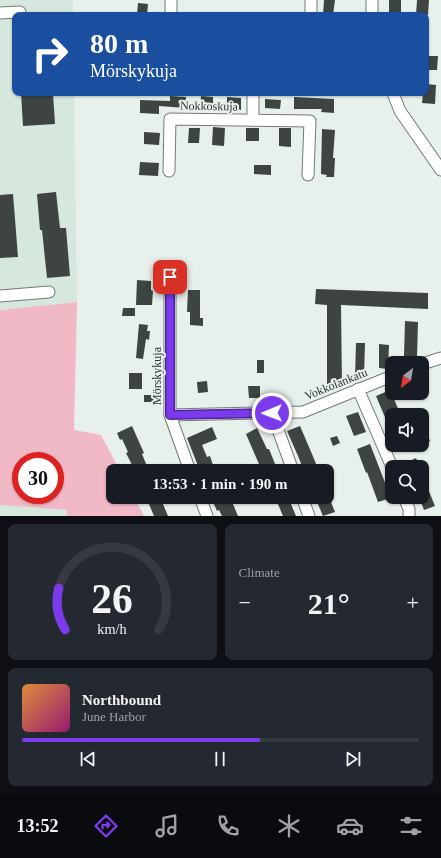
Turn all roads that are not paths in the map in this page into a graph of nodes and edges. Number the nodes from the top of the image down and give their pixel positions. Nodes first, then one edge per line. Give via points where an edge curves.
1 (171, 0) edge
2 (311, 0) edge
3 (372, 0) edge
4 (12, 12) edge
5 (171, 12) edge
6 (311, 12) edge
7 (372, 12) edge
8 (0, 13) edge
9 (253, 96) edge
10 (394, 96) edge
11 (253, 120) junction
12 (441, 170) edge
13 (169, 171) dead end
14 (308, 175) dead end
15 (170, 277) dead end
16 (49, 292) dead end
17 (0, 296) edge
18 (441, 358) edge
19 (429, 362) edge
20 (385, 379) edge
21 (358, 389) junction
22 (272, 413) junction
23 (170, 415) junction
24 (389, 460) edge
25 (188, 464) edge
26 (290, 464) edge
27 (202, 504) edge
28 (305, 504) edge
29 (407, 504) edge
30 (206, 516) edge
31 (309, 516) edge
32 (409, 516) edge

1 - 5 street
2 - 6 street
3 - 7 street
4 - 8 street
9 - 11 street, Nokkoskuja
10 - 12 street via 400,111
11 - 13 street, Nokkoskuja via 170,119
11 - 14 street, Nokkoskuja via 310,121
15 - 23 street, Mörskykuja
16 - 17 street
18 - 19 street
20 - 21 street, Vokkolankatu
21 - 22 street, Vokkolankatu via 303,412
21 - 24 street
22 - 23 street, Vokkolankatu
22 - 26 street
23 - 25 street, Mörskykuja
27 - 30 street
28 - 31 street
29 - 32 street

